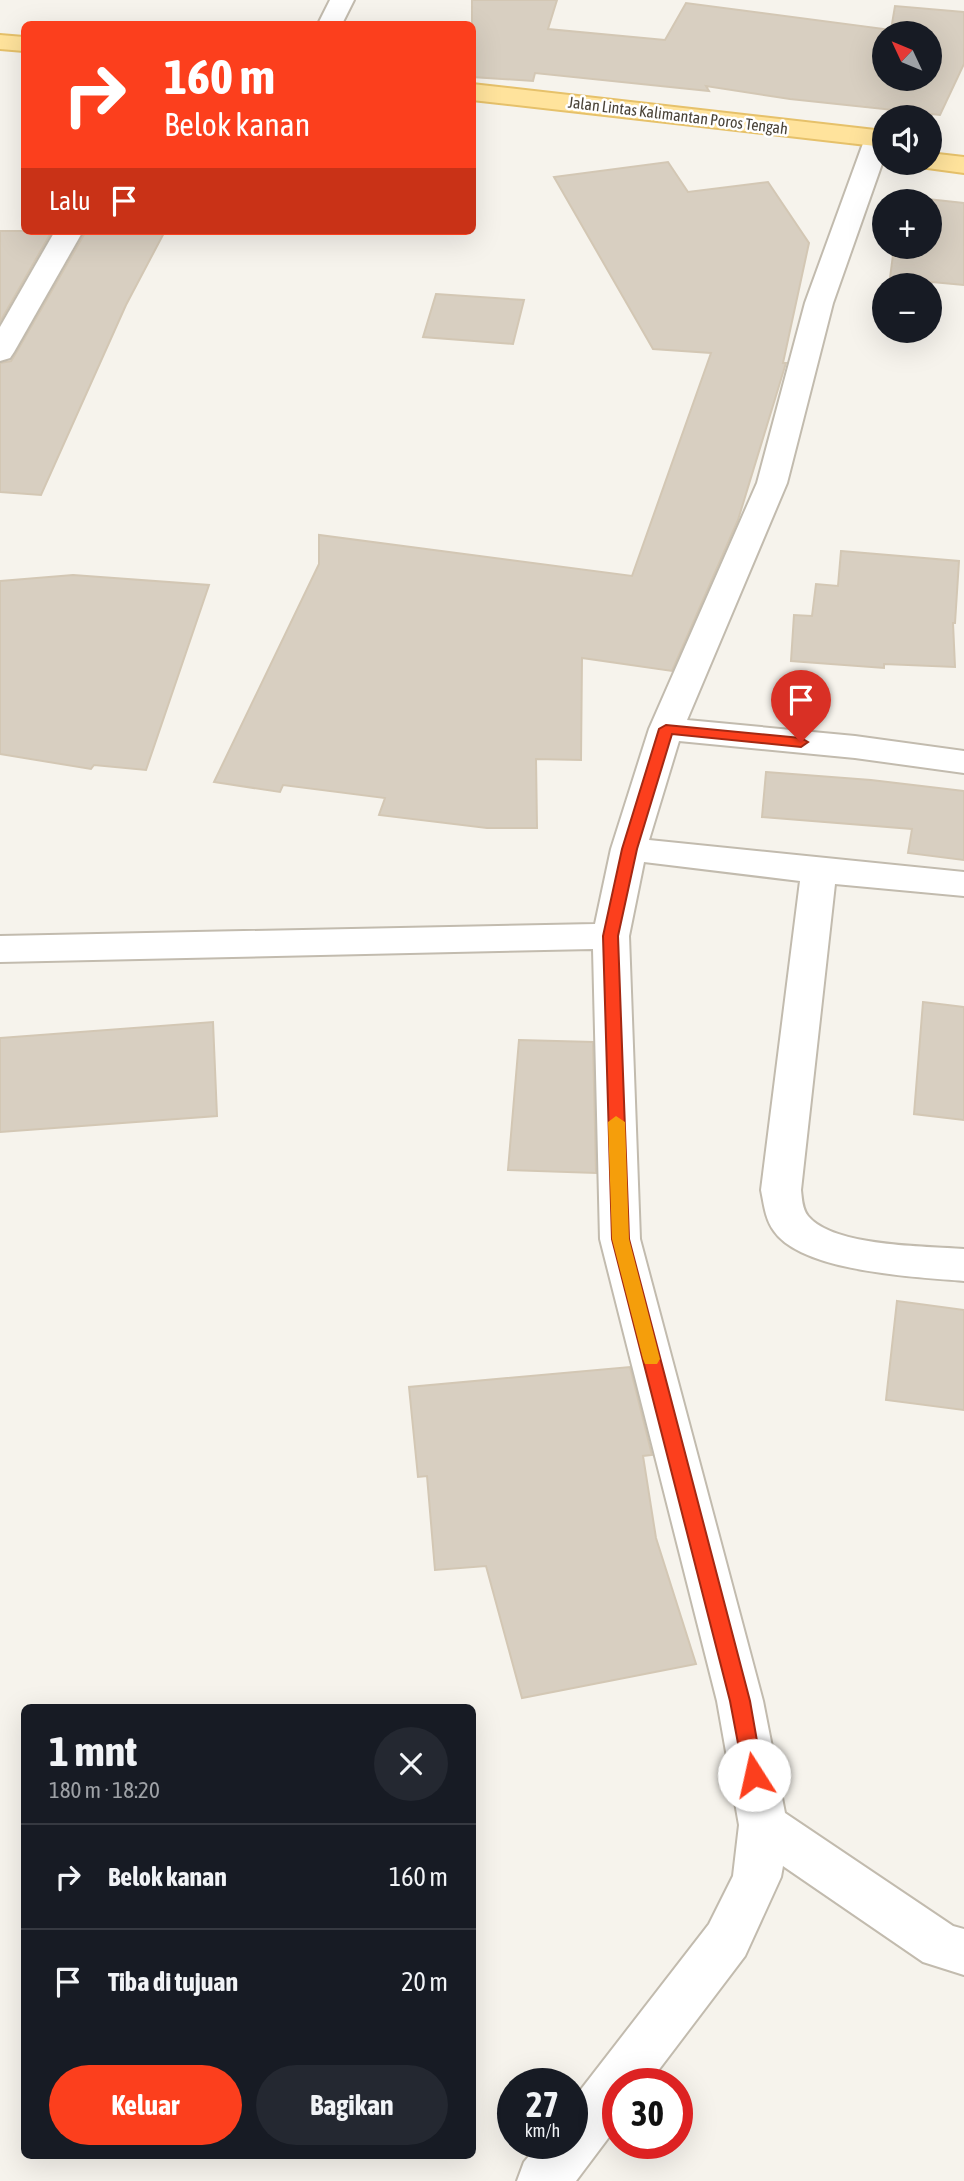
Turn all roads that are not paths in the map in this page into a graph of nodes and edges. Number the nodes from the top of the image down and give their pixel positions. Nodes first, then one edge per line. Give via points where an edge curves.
1 (342, 0) edge
2 (332, 21) edge
3 (0, 41) edge
4 (21, 44) edge
5 (0, 56) edge
6 (21, 59) edge
7 (476, 93) edge
8 (476, 112) edge
9 (942, 145) edge
10 (872, 146) edge
11 (872, 146) edge
12 (964, 148) edge
13 (942, 162) edge
14 (872, 165) edge
15 (964, 165) edge
16 (67, 235) edge
17 (0, 352) edge
18 (666, 729) junction
19 (964, 762) edge
20 (629, 849) junction
21 (819, 871) junction
22 (964, 884) edge
23 (611, 936) junction
24 (0, 949) edge
25 (964, 1265) edge
26 (763, 1825) junction
27 (964, 1951) edge
28 (588, 2122) edge
29 (560, 2159) edge
30 (543, 2181) edge

1 - 2 street
3 - 4 main road
5 - 6 main road
7 - 10 main road, Jalan Lintas Kalimantan Poros Tengah
8 - 11 main road, Jalan Lintas Kalimantan Poros Tengah
9 - 12 main road
13 - 15 main road
14 - 18 street via 819,303 772,483
16 - 17 street
18 - 19 street
18 - 20 street
20 - 21 street
20 - 23 street
21 - 22 street
21 - 25 street via 781,1190 789,1221 812,1242 866,1255
23 - 24 street
23 - 26 street via 620,1239 740,1701
26 - 27 street via 941,1946
26 - 28 street via 757,1877 727,1940
29 - 30 street

